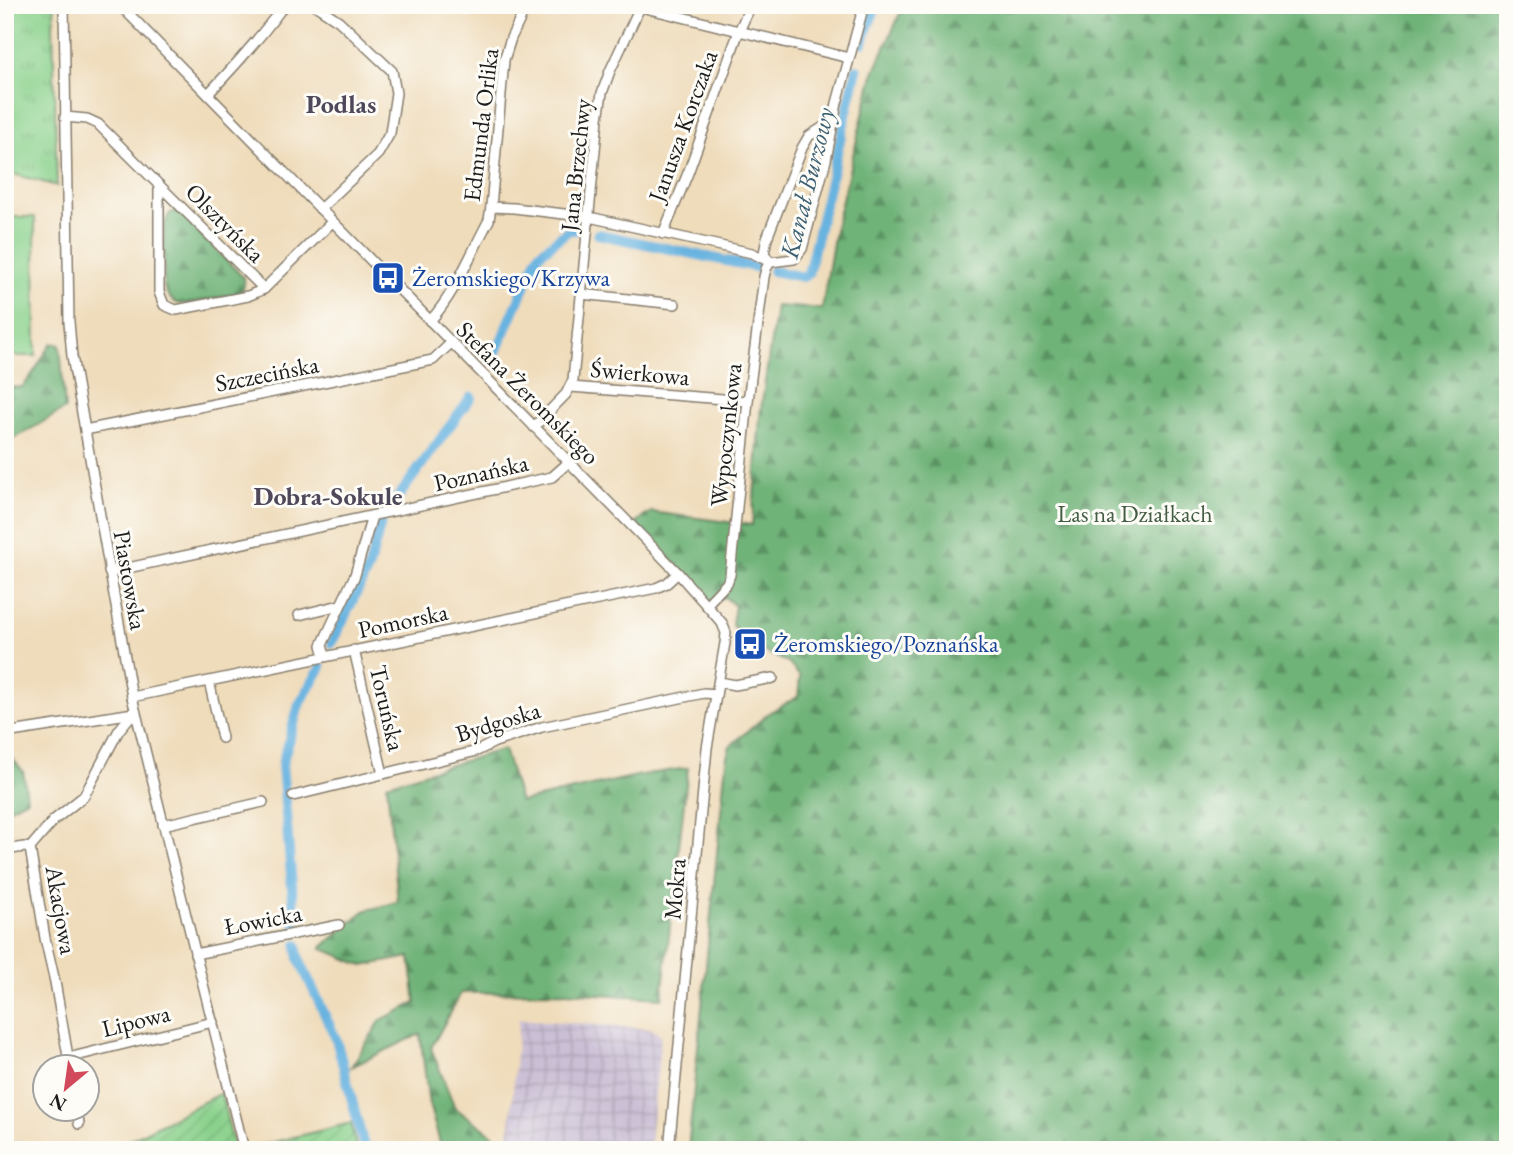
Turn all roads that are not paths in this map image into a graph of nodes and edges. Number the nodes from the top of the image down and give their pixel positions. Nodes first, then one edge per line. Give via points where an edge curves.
1 (64, 5) edge
2 (120, 5) edge
3 (284, 5) edge
4 (315, 5) edge
5 (527, 5) edge
6 (751, 5) edge
7 (864, 5) edge
8 (638, 6) edge
9 (739, 31) junction
10 (849, 58) junction
11 (208, 94) junction
12 (65, 117) junction
13 (833, 121) junction
14 (159, 185) junction
15 (491, 207) junction
16 (320, 209) junction
17 (589, 217) junction
18 (332, 222) junction
19 (663, 234) junction
20 (770, 262) junction
21 (264, 289) junction
22 (581, 294) junction
23 (675, 303) dead end
24 (430, 321) junction
25 (451, 343) junction
26 (571, 387) junction
27 (748, 401) junction
28 (534, 426) junction
29 (85, 430) junction
30 (569, 462) junction
31 (372, 516) junction
32 (109, 572) junction
33 (678, 573) junction
34 (707, 604) junction
35 (340, 605) junction
36 (299, 615) dead end
37 (726, 633) joint
38 (354, 650) junction
39 (325, 656) junction
40 (773, 678) dead end
41 (209, 681) junction
42 (719, 682) junction
43 (716, 694) junction
44 (132, 697) junction
45 (135, 712) junction
46 (5, 733) edge
47 (222, 738) dead end
48 (383, 774) junction
49 (293, 796) dead end
50 (263, 802) dead end
51 (163, 825) junction
52 (30, 848) junction
53 (5, 850) edge
54 (339, 925) dead end
55 (195, 954) junction
56 (213, 1022) junction
57 (67, 1054) edge
58 (101, 1054) edge
59 (244, 1150) edge
60 (669, 1150) edge

1 - 12 street, Piastowska
2 - 11 street, Stefana Żeromskiego
3 - 11 street
4 - 16 street via 392,71 396,93 390,133 378,154
5 - 15 street, Edmunda Orlika via 503,60
6 - 9 street, Janusza Korczaka
7 - 10 street
8 - 9 street
8 - 17 street, Jana Brzechwy via 603,93
9 - 10 street
9 - 19 street, Janusza Korczaka
10 - 13 street
11 - 16 street, Stefana Żeromskiego
12 - 14 street, Olsztyńska via 98,124
12 - 29 street, Piastowska via 69,322
13 - 20 street, Wypoczynkowa via 809,136 802,148 766,238 764,253
13 - 20 street via 802,248 794,259
14 - 21 street, Olsztyńska
14 - 21 street, Olsztyńska via 159,292 164,305 176,310
15 - 17 street
15 - 24 street, Edmunda Orlika via 466,263
16 - 18 street, Stefana Żeromskiego
17 - 19 street
17 - 22 street, Jana Brzechwy
18 - 21 street, Olsztyńska
18 - 24 street, Stefana Żeromskiego
19 - 20 street via 752,253
20 - 27 street, Wypoczynkowa via 764,277
22 - 23 street
22 - 26 street, Jana Brzechwy
24 - 25 street, Stefana Żeromskiego
25 - 28 street, Stefana Żeromskiego
25 - 29 street, Szczecińska via 433,360
26 - 27 street, Świerkowa
26 - 28 street
27 - 34 street, Wypoczynkowa via 730,575
28 - 30 street, Stefana Żeromskiego
29 - 32 street, Piastowska
30 - 31 street, Poznańska via 552,477
30 - 33 street, Stefana Żeromskiego
31 - 32 street, Poznańska
31 - 35 street via 361,559
32 - 44 street, Piastowska
33 - 34 street, Stefana Żeromskiego
33 - 38 street, Pomorska via 656,588
34 - 37 street, Stefana Żeromskiego
35 - 36 street
35 - 39 street via 322,645
37 - 42 street, Mokra
38 - 39 street, Pomorska
38 - 48 street, Toruńska
39 - 41 street, Pomorska
40 - 42 street via 735,685
41 - 44 street, Pomorska
41 - 47 street
42 - 43 street, Mokra
43 - 48 street, Bydgoska via 542,727 477,751
43 - 60 street, Mokra
44 - 45 street, Piastowska
45 - 46 street
45 - 51 street, Piastowska
45 - 52 street, Akacjowa via 119,730 83,796
48 - 49 street, Bydgoska
50 - 51 street
51 - 55 street, Piastowska
52 - 53 street
52 - 57 street, Akacjowa
54 - 55 street, Łowicka
55 - 56 street, Piastowska
56 - 58 street, Lipowa
56 - 59 street, Piastowska

